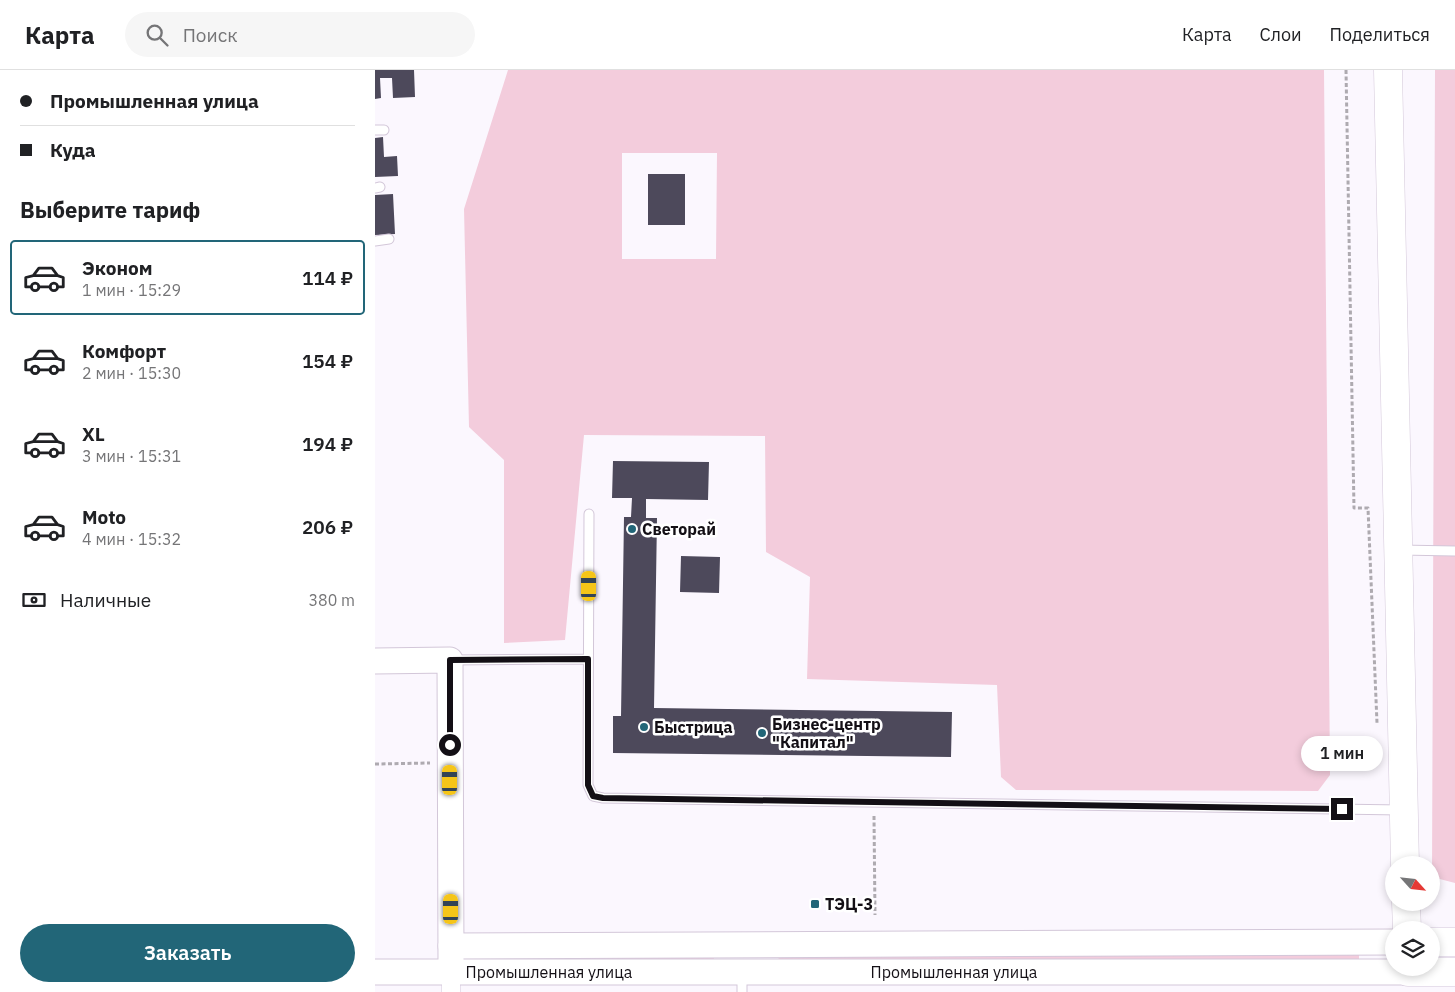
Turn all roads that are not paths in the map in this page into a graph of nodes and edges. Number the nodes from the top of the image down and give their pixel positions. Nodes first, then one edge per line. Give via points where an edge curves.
1 (1388, 70) edge
2 (389, 240) dead end
3 (375, 241) edge
4 (589, 514) dead end
5 (1399, 550) junction
6 (1455, 551) edge
7 (588, 659) junction
8 (375, 660) edge
9 (450, 660) junction
10 (1404, 810) junction
11 (1405, 856) edge
12 (1385, 942) edge
13 (1440, 942) edge
14 (1455, 942) edge
15 (742, 945) junction
16 (451, 946) junction
17 (1385, 970) edge
18 (1440, 971) edge
19 (375, 972) edge
20 (1455, 972) edge
21 (451, 982) edge
22 (742, 982) edge

1 - 5 main road
2 - 3 lane
4 - 7 lane
5 - 6 lane
5 - 10 main road
7 - 9 lane
7 - 10 lane via 588,785 593,796
8 - 9 street
9 - 16 street, Промышленная улица
10 - 11 main road
12 - 15 street, Промышленная улица
13 - 14 main road
15 - 16 street, Промышленная улица
15 - 22 street
16 - 21 street, Промышленная улица
17 - 22 street, Промышленная улица
18 - 20 main road, Промышленная улица
19 - 21 street, Промышленная улица
21 - 22 street, Промышленная улица

